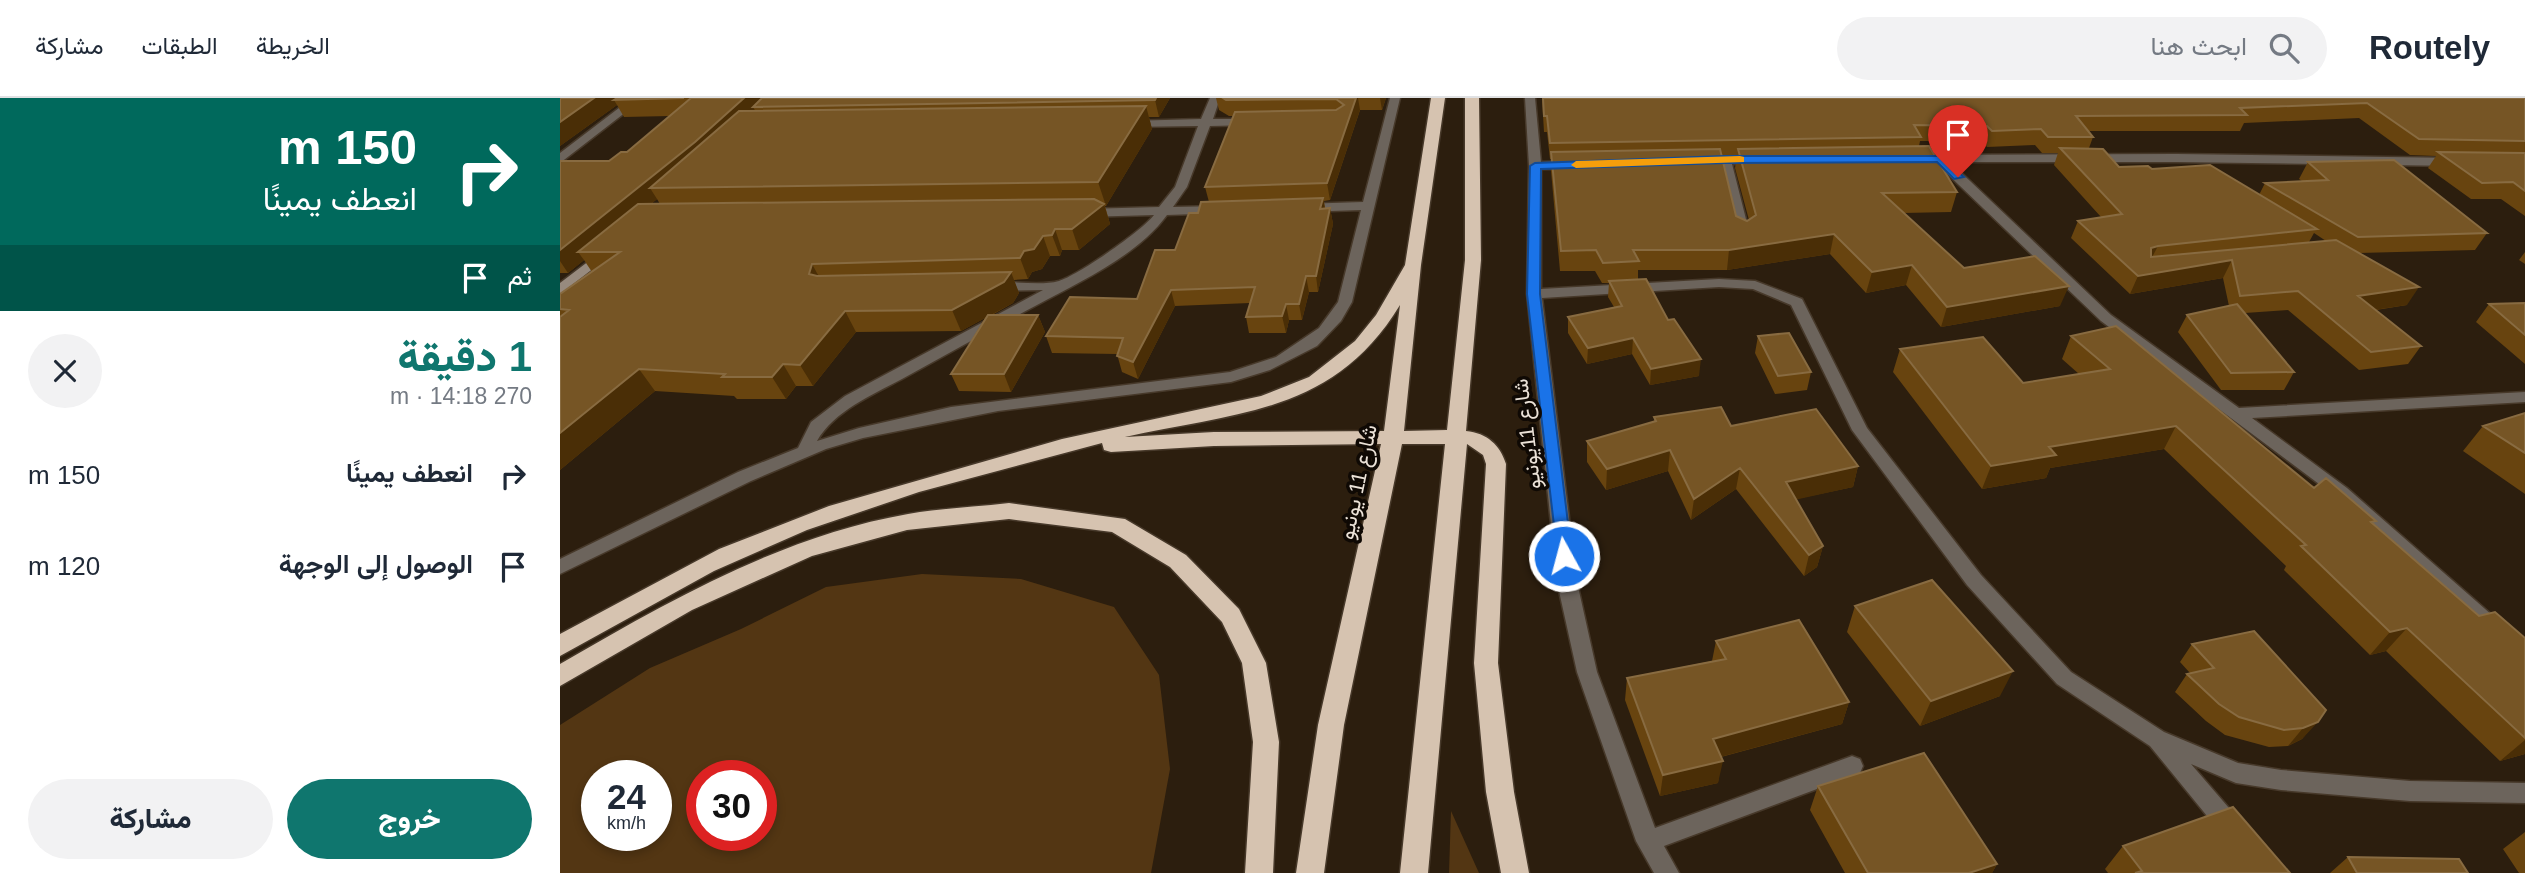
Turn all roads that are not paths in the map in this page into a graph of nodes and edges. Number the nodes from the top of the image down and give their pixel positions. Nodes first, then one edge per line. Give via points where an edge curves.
1 (639, 98) edge
2 (1215, 98) edge
3 (1395, 98) edge
4 (1438, 98) edge
5 (1473, 98) edge
6 (1530, 98) edge
7 (1272, 122) edge
8 (1205, 123) junction
9 (1109, 124) edge
10 (2176, 158) junction
11 (560, 159) edge
12 (1899, 159) edge
13 (1940, 159) junction
14 (1725, 160) junction
15 (1778, 160) edge
16 (1684, 161) edge
17 (2469, 162) edge
18 (1589, 164) edge
19 (1535, 166) junction
20 (2199, 172) edge
21 (1370, 206) junction
22 (1288, 208) edge
23 (1233, 210) edge
24 (1165, 212) junction
25 (1070, 213) edge
26 (1742, 235) edge
27 (618, 242) edge
28 (1413, 265) junction
29 (1062, 285) junction
30 (979, 287) edge
31 (562, 288) edge
32 (1534, 294) junction
33 (2525, 397) edge
34 (2235, 414) junction
35 (1393, 437) junction
36 (1455, 437) junction
37 (809, 450) junction
38 (1028, 455) junction
39 (560, 567) edge
40 (560, 646) edge
41 (2525, 656) edge
42 (560, 677) edge
43 (2156, 739) junction
44 (1852, 766) dead end
45 (2525, 793) edge
46 (1648, 841) junction
47 (2252, 852) edge
48 (1259, 873) edge
49 (1310, 873) edge
50 (1414, 873) edge
51 (1515, 873) edge
52 (1667, 873) edge

1 - 11 street
2 - 8 street
3 - 21 street
4 - 28 highway, شارع 11 يونيو
5 - 36 highway via 1473,260
6 - 19 street, شارع 11يونيو
7 - 8 street
8 - 9 street
8 - 24 street via 1181,187
10 - 13 street
10 - 17 street
10 - 20 street
12 - 13 street
13 - 34 street via 2106,318
14 - 15 street
14 - 16 street
14 - 26 street
18 - 19 street
19 - 32 street, شارع 11يونيو
21 - 22 street
21 - 37 street via 1339,315 1315,340 1278,362 1206,381 939,414 857,433
23 - 24 street
24 - 25 street
24 - 29 street via 1127,246
27 - 31 main road
28 - 35 highway, شارع 11 يونيو
28 - 38 highway via 1391,309 1363,346 1314,382 1237,407
29 - 30 street
29 - 37 street via 851,400 817,426 805,446
32 - 43 street via 1719,283 1755,285 1797,302 1860,429 1974,580 2064,678
32 - 46 street, شارع 11يونيو via 1567,582 1587,672
33 - 34 street
34 - 41 street via 2341,492
35 - 36 highway
35 - 38 highway via 1162,441
35 - 49 highway, شارع 11 يونيو via 1331,725
36 - 50 highway
36 - 51 highway via 1483,443 1496,464 1486,663 1500,792
37 - 39 street
38 - 40 highway via 961,472 795,527 659,589
42 - 48 highway via 684,604 768,566 805,550 907,522 1009,511 1117,525 1178,561 1231,616 1254,663 1266,742
43 - 45 street via 2236,773 2281,780 2410,791
43 - 47 street
44 - 46 street
46 - 52 street, شارع 11يونيو

